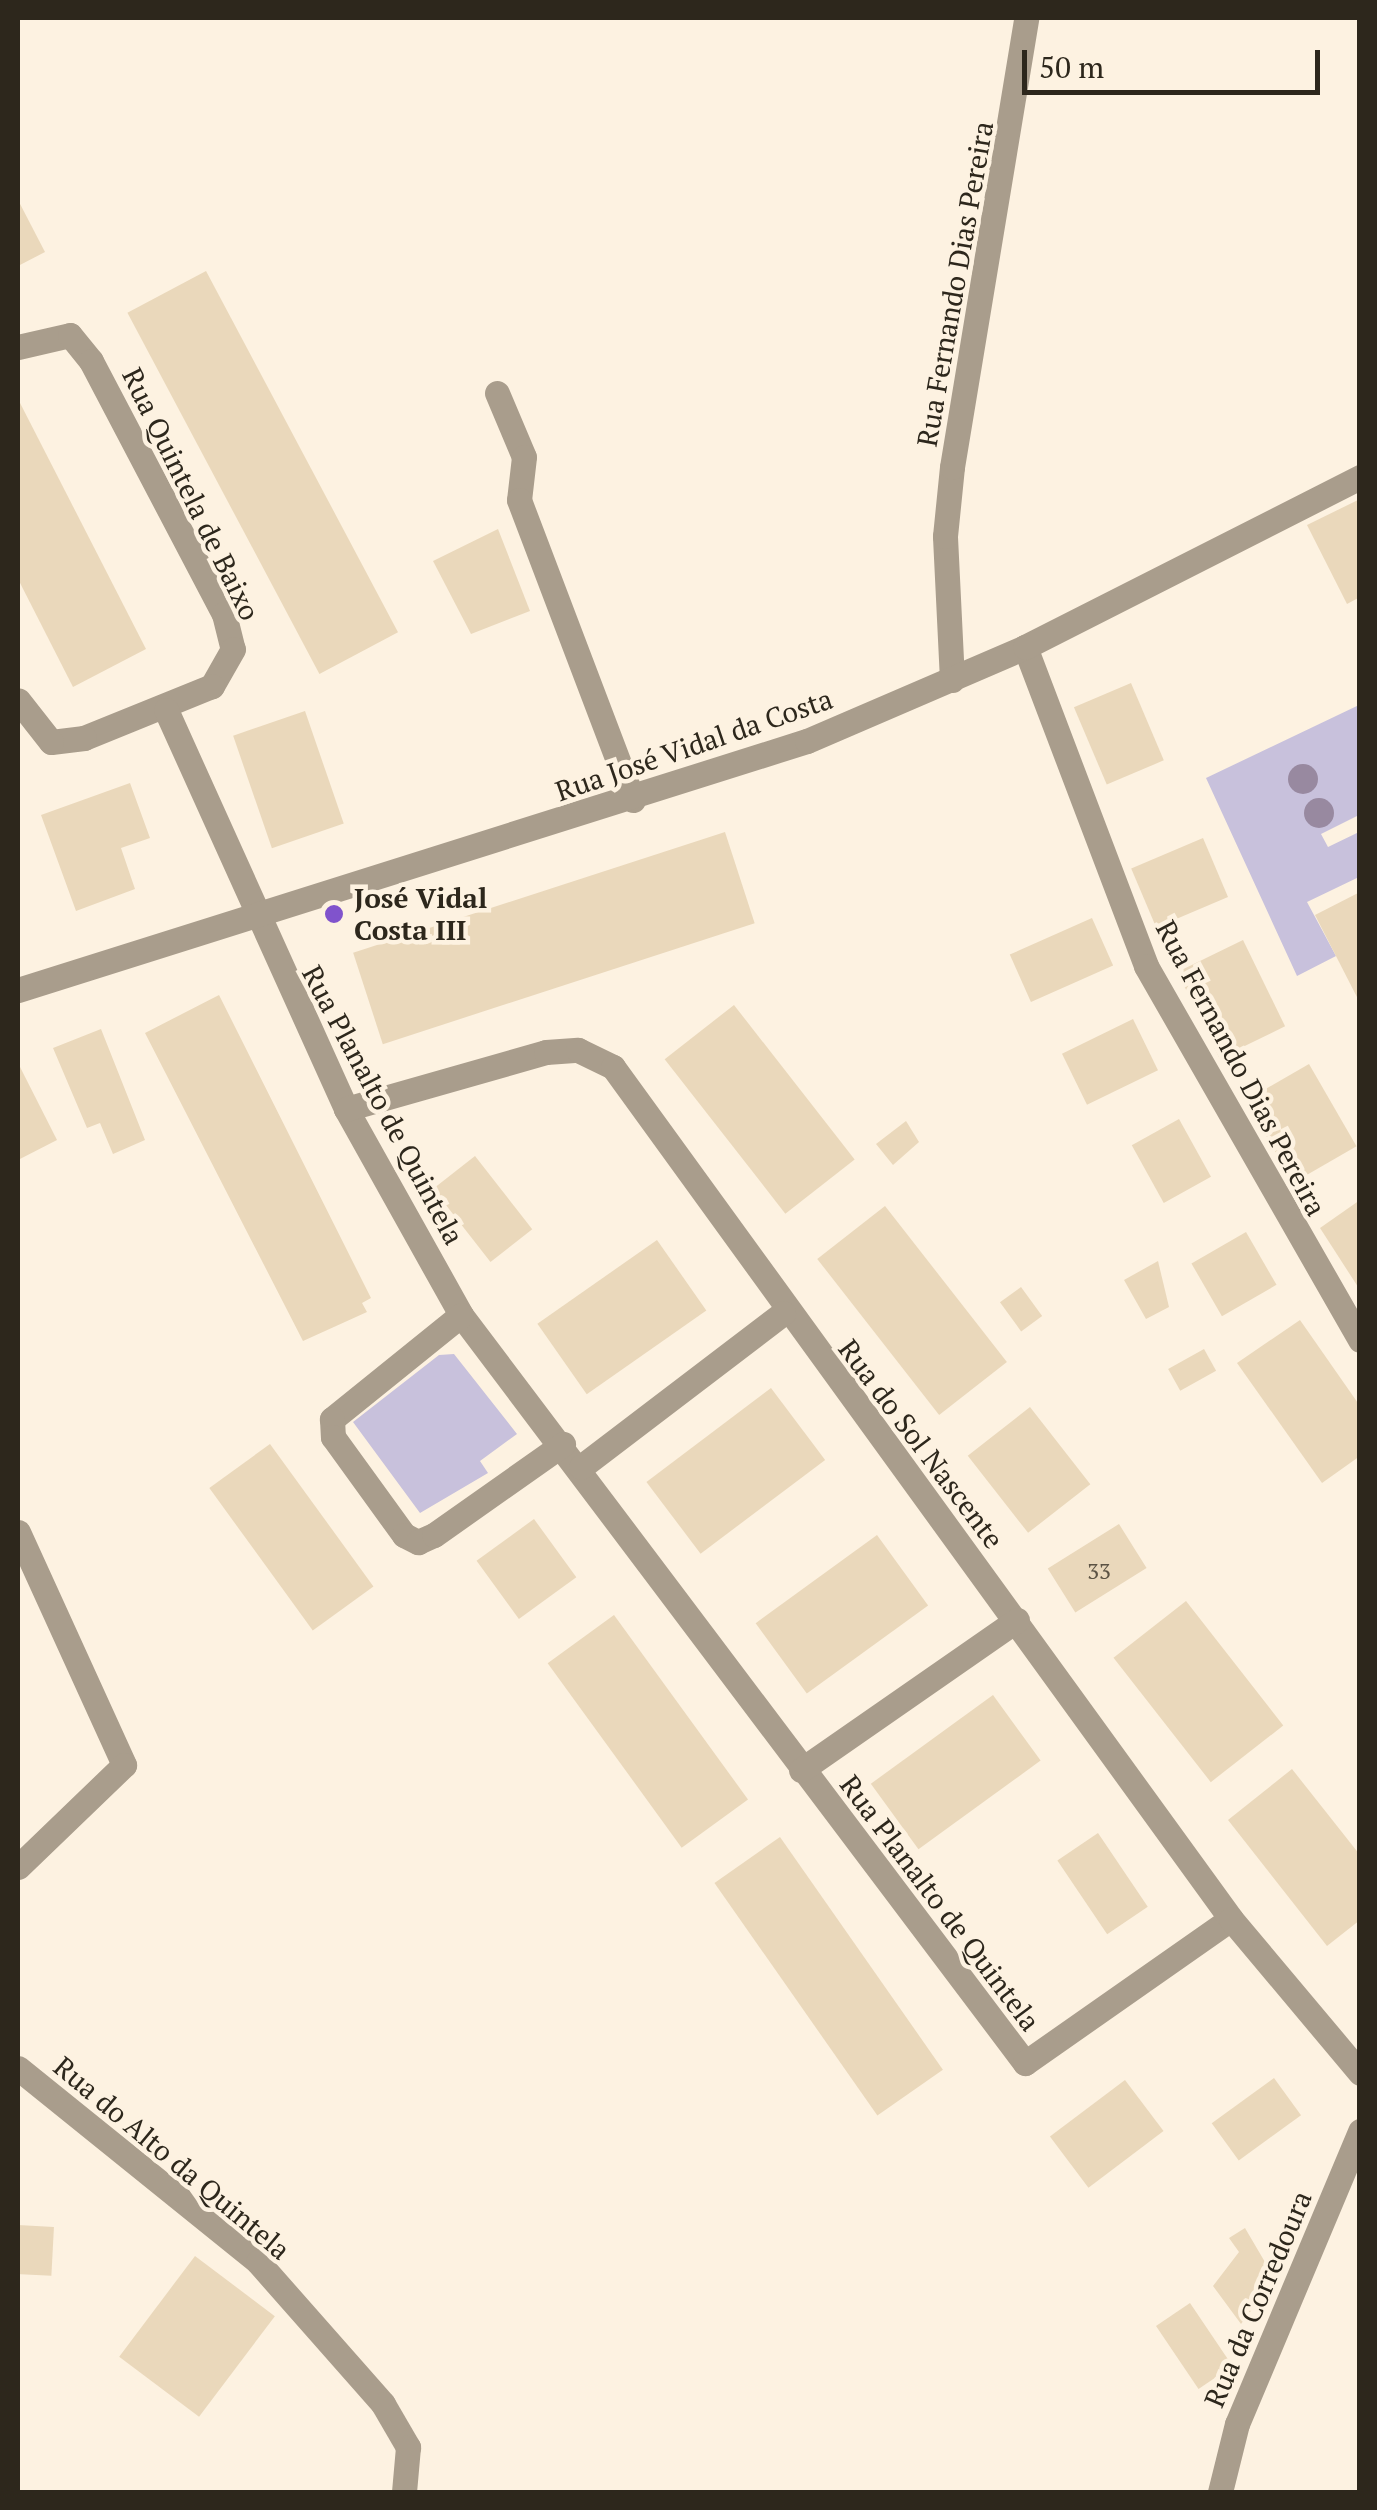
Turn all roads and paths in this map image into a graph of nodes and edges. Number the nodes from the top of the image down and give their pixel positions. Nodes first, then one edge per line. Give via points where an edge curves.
1 (1026, 18) edge
2 (18, 347) edge
3 (497, 393) dead end
4 (1360, 477) edge
5 (1025, 647) junction
6 (952, 680) junction
7 (18, 700) edge
8 (166, 710) junction
9 (633, 800) junction
10 (254, 920) junction
11 (18, 990) edge
12 (346, 1109) junction
13 (783, 1313) junction
14 (461, 1315) junction
15 (1360, 1340) edge
16 (564, 1444) junction
17 (581, 1467) junction
18 (18, 1532) edge
19 (1017, 1620) junction
20 (801, 1770) junction
21 (18, 1866) edge
22 (1231, 1919) junction
23 (18, 2068) edge
24 (1360, 2073) edge
25 (1360, 2131) edge
26 (404, 2492) edge
27 (1220, 2492) edge

1 - 6 street, Rua Fernando Dias Pereira via 952,467 945,536
2 - 8 street, Rua Quintela de Baixo via 70,335 91,361 224,614 233,649 212,686
3 - 9 street via 524,457 518,500
4 - 5 street, Rua José Vidal da Costa
5 - 6 street, Rua José Vidal da Costa
5 - 15 street, Rua Fernando Dias Pereira via 1146,966
6 - 9 street, Rua José Vidal da Costa
7 - 8 street, Rua Quintela de Baixo via 51,742
8 - 10 street
9 - 10 street, Rua José Vidal da Costa
10 - 11 street, Rua José Vidal da Costa
10 - 12 street, Rua Planalto de Quintela
12 - 13 street, Rua do Sol Nascente via 578,1050 613,1067
12 - 14 street, Rua Planalto de Quintela
13 - 17 street
13 - 19 street, Rua do Sol Nascente
14 - 16 street, Rua Planalto de Quintela
14 - 16 street via 332,1418 333,1437 404,1536 418,1542 434,1535
16 - 17 street, Rua Planalto de Quintela
17 - 20 street, Rua Planalto de Quintela
18 - 21 street via 124,1766
19 - 20 street, Rua Planalto de Quintela
19 - 22 street, Rua do Sol Nascente
20 - 22 street, Rua Planalto de Quintela via 1025,2063
22 - 24 street, Rua do Sol Nascente
23 - 26 street, Rua do Alto da Quintela via 258,2262 384,2404 408,2447
25 - 27 street, Rua da Corredoura via 1237,2424

